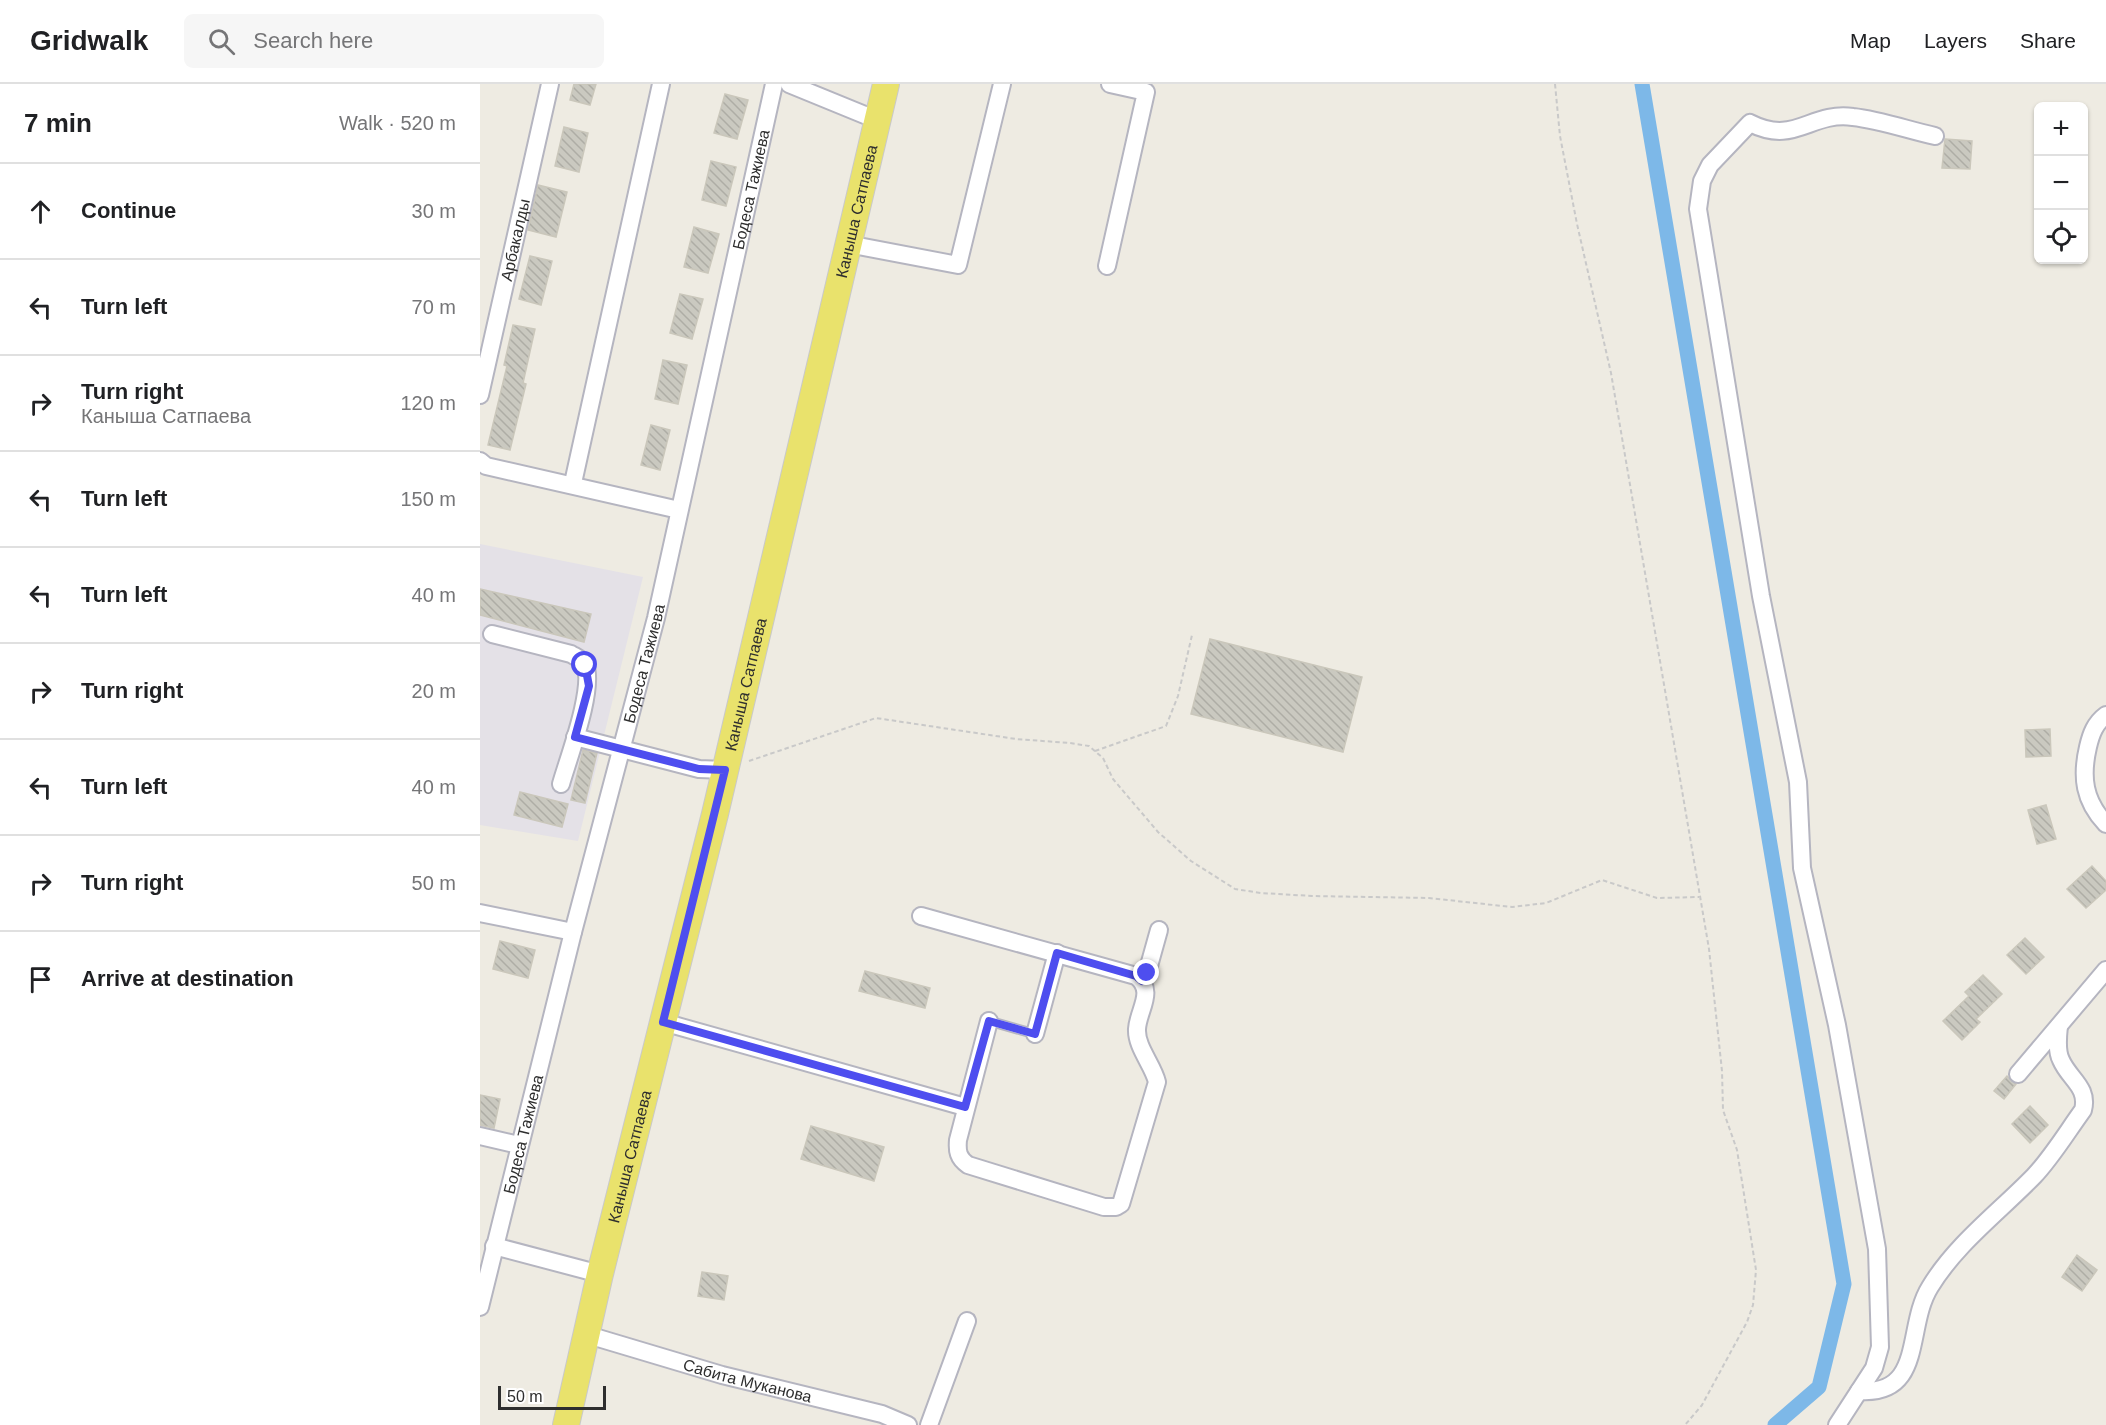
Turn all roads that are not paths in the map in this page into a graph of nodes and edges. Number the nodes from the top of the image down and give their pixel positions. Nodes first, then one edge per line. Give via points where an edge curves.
1 (550, 84) edge
2 (661, 84) edge
3 (774, 84) edge
4 (789, 84) edge
5 (886, 84) edge
6 (1002, 84) edge
7 (1110, 84) edge
8 (877, 120) junction
9 (1935, 136) dead end
10 (848, 244) junction
11 (1107, 266) dead end
12 (480, 395) edge
13 (480, 461) edge
14 (573, 483) junction
15 (679, 510) junction
16 (492, 634) dead end
17 (2106, 716) edge
18 (575, 737) junction
19 (621, 749) junction
20 (725, 770) junction
21 (561, 784) dead end
22 (2106, 824) edge
23 (480, 913) edge
24 (921, 916) dead end
25 (1159, 930) dead end
26 (573, 932) junction
27 (1057, 953) junction
28 (2106, 970) edge
29 (1142, 981) junction
30 (989, 1021) joint
31 (663, 1022) junction
32 (2059, 1026) junction
33 (1035, 1034) joint
34 (2018, 1074) dead end
35 (965, 1107) junction
36 (480, 1136) edge
37 (519, 1145) junction
38 (494, 1246) junction
39 (600, 1274) junction
40 (480, 1307) edge
41 (967, 1321) dead end
42 (588, 1335) junction
43 (1859, 1391) junction
44 (566, 1425) edge
45 (908, 1425) edge
46 (929, 1425) edge
47 (1837, 1425) edge

1 - 12 street, Арбакалды
2 - 14 street
3 - 15 street, Бодеса Тажиева
4 - 8 street
5 - 8 main road, Каныша Сатпаева
6 - 10 street via 958,265
7 - 11 street via 1146,92
8 - 10 main road, Каныша Сатпаева
9 - 43 street via 1853,117 1823,118 1779,132 1750,123 1710,165 1702,182 1698,209 1761,596 1798,782 1803,868 1837,1025 1876,1249 1880,1347 1874,1368
10 - 20 main road, Каныша Сатпаева
13 - 14 street via 486,466
14 - 15 street
15 - 19 street, Бодеса Тажиева via 656,618
16 - 18 street via 571,654 585,665 589,686
17 - 22 street via 2091,734 2083,767 2086,793
18 - 19 street
18 - 21 street
19 - 20 street via 699,769
19 - 26 street, Бодеса Тажиева
20 - 31 main road, Каныша Сатпаева
23 - 26 street
24 - 27 street
25 - 29 street
26 - 37 street, Бодеса Тажиева
27 - 29 street
27 - 33 street
28 - 32 street
29 - 35 street via 1146,995 1137,1025 1138,1039 1157,1082 1121,1204 1104,1207 961,1161 957,1148
30 - 33 lane
30 - 35 street
31 - 35 street
31 - 39 main road, Каныша Сатпаева
32 - 34 street
32 - 43 street via 2061,1060 2083,1089 2083,1110 2036,1174 1931,1284 1922,1301 1901,1378 1893,1386 1876,1392
36 - 37 street
37 - 38 street, Бодеса Тажиева
38 - 39 street
38 - 40 street, Бодеса Тажиева
39 - 42 main road, Каныша Сатпаева
41 - 46 street
42 - 44 main road, Каныша Сатпаева
42 - 45 street, Сабита Муканова via 722,1375 882,1414
43 - 47 street

